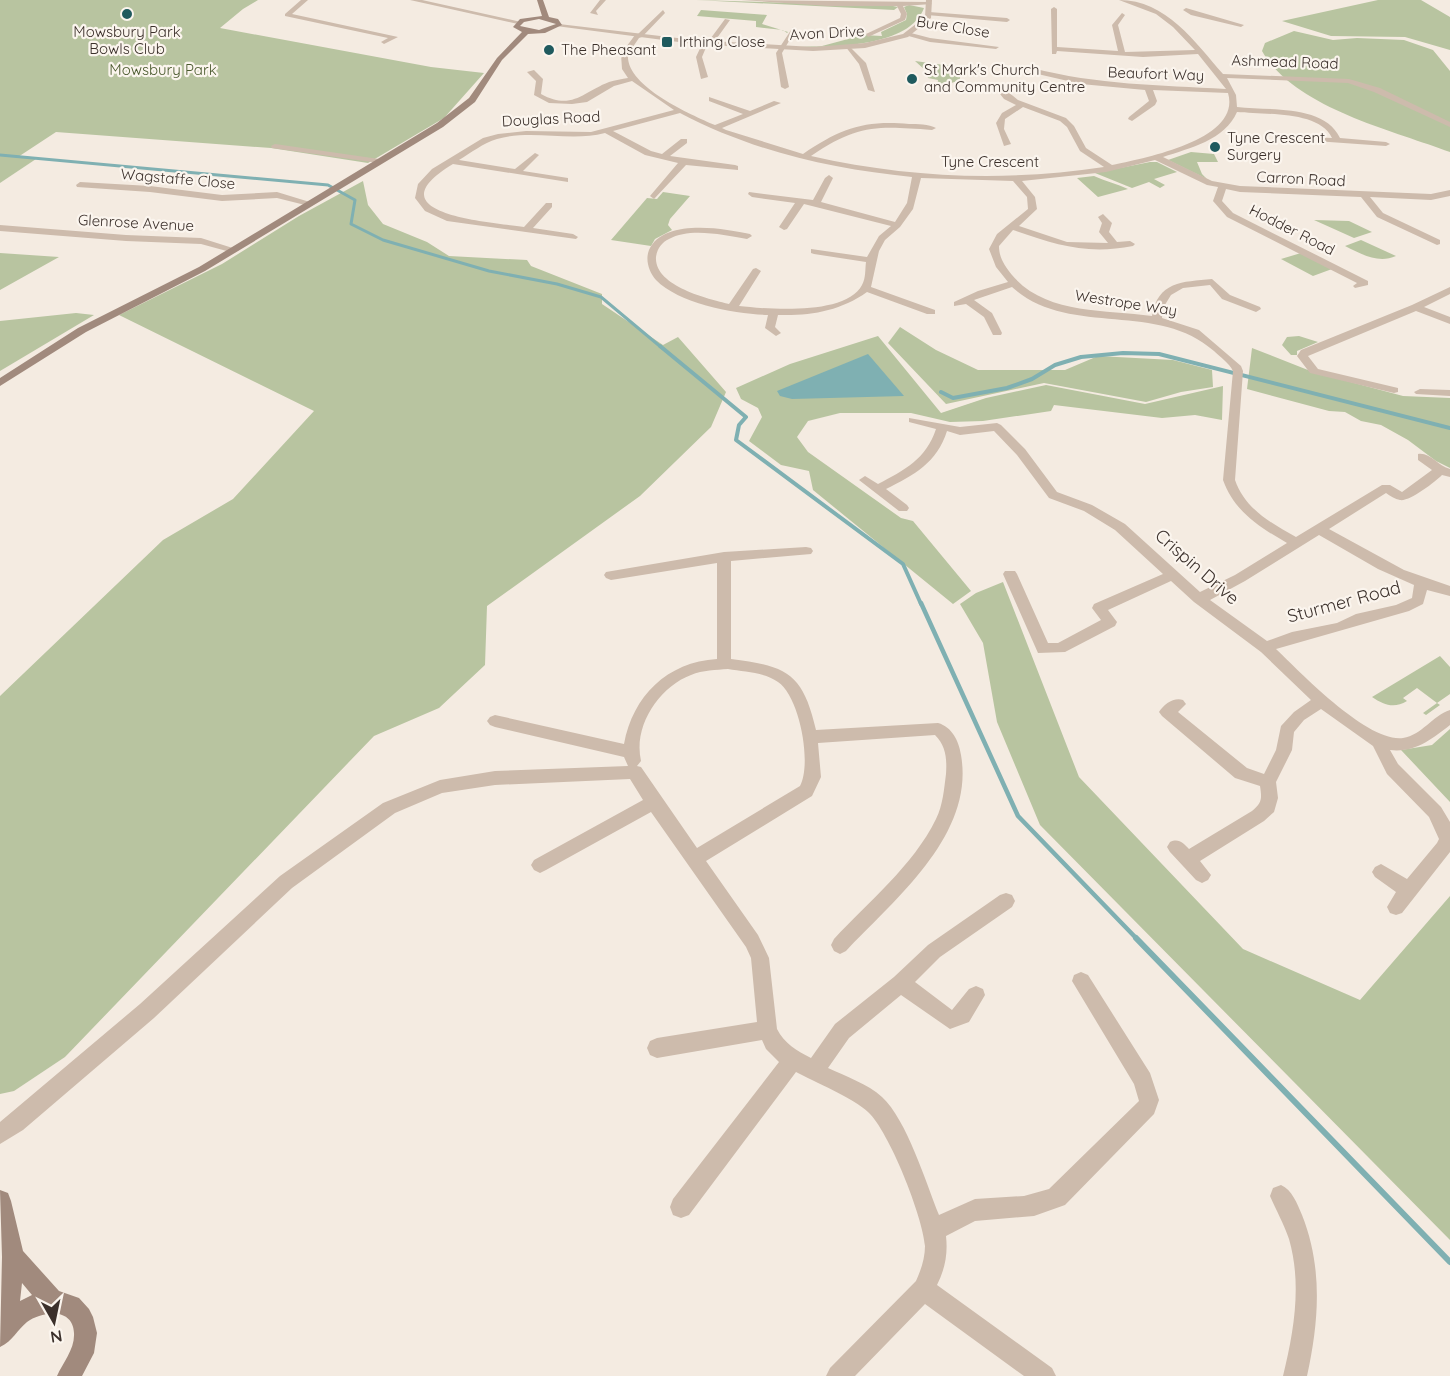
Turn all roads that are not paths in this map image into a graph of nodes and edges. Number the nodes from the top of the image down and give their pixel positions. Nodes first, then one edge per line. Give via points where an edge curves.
1 (306, 0) edge
2 (413, 0) edge
3 (540, 0) edge
4 (603, 0) edge
5 (744, 0) edge
6 (1122, 0) edge
7 (769, 1) edge
8 (828, 2) edge
9 (889, 2) edge
10 (929, 2) edge
11 (899, 4) junction
12 (1207, 8) dead end
13 (1186, 10) junction
14 (1052, 11) dead end
15 (1169, 11) dead end
16 (1177, 11) dead end
17 (663, 12) dead end
18 (1160, 12) junction
19 (591, 13) dead end
20 (930, 15) junction
21 (546, 17) junction
22 (1124, 17) dead end
23 (727, 20) dead end
24 (1007, 20) dead end
25 (518, 22) junction
26 (1241, 25) dead end
27 (558, 26) junction
28 (793, 29) dead end
29 (394, 31) dead end
30 (527, 31) junction
31 (907, 34) junction
32 (868, 35) dead end
33 (639, 36) junction
34 (707, 44) junction
35 (847, 47) junction
36 (996, 47) dead end
37 (780, 48) junction
38 (1200, 52) junction
39 (1122, 54) junction
40 (1032, 70) dead end
41 (531, 72) dead end
42 (1221, 76) junction
43 (704, 77) dead end
44 (632, 79) junction
45 (881, 86) dead end
46 (785, 87) dead end
47 (1148, 88) junction
48 (1002, 90) dead end
49 (1231, 91) junction
50 (712, 99) dead end
51 (777, 103) dead end
52 (1024, 104) junction
53 (1415, 108) junction
54 (1234, 110) junction
55 (680, 111) junction
56 (751, 114) junction
57 (1450, 117) edge
58 (1132, 119) dead end
59 (1450, 125) edge
60 (714, 128) junction
61 (932, 128) dead end
62 (608, 131) junction
63 (1315, 139) dead end
64 (684, 141) dead end
65 (1337, 141) junction
66 (1007, 144) dead end
67 (1381, 145) dead end
68 (274, 146) dead end
69 (535, 155) dead end
70 (663, 157) junction
71 (805, 157) junction
72 (1156, 158) junction
73 (379, 161) junction
74 (452, 161) junction
75 (684, 162) junction
76 (735, 168) dead end
77 (1111, 168) junction
78 (517, 172) junction
79 (917, 174) junction
80 (89, 178) dead end
81 (829, 178) dead end
82 (1015, 178) junction
83 (565, 180) dead end
84 (1222, 187) junction
85 (1450, 193) edge
86 (752, 194) dead end
87 (1364, 195) junction
88 (654, 196) dead end
89 (801, 201) junction
90 (309, 203) junction
91 (816, 203) junction
92 (549, 205) dead end
93 (1103, 217) dead end
94 (51, 221) dead end
95 (897, 225) junction
96 (784, 227) dead end
97 (1013, 227) junction
98 (0, 228) edge
99 (527, 229) junction
100 (36, 231) junction
101 (747, 236) dead end
102 (573, 237) dead end
103 (1437, 242) dead end
104 (1130, 244) dead end
105 (1114, 245) junction
106 (234, 250) junction
107 (814, 251) dead end
108 (871, 260) junction
109 (756, 271) dead end
110 (1013, 284) junction
111 (1358, 286) dead end
112 (866, 288) junction
113 (1450, 290) edge
114 (1416, 307) junction
115 (732, 309) junction
116 (1256, 309) dead end
117 (774, 312) junction
118 (931, 312) dead end
119 (1155, 320) junction
120 (1450, 321) edge
121 (769, 330) dead end
122 (997, 333) dead end
123 (0, 383) edge
124 (1394, 390) dead end
125 (1420, 392) dead end
126 (1450, 393) edge
127 (913, 420) dead end
128 (942, 428) junction
129 (1422, 456) dead end
130 (1444, 471) edge
131 (865, 480) dead end
132 (877, 489) junction
133 (903, 508) dead end
134 (1321, 530) junction
135 (1296, 543) junction
136 (806, 551) dead end
137 (724, 557) junction
138 (1010, 574) dead end
139 (611, 575) dead end
140 (1172, 576) junction
141 (1421, 585) junction
142 (1450, 591) edge
143 (1199, 599) junction
144 (1266, 648) junction
145 (724, 663) junction
146 (1321, 701) junction
147 (1178, 704) dead end
148 (1450, 716) edge
149 (495, 721) dead end
150 (810, 737) junction
151 (1380, 742) junction
152 (632, 752) junction
153 (635, 772) junction
154 (1268, 782) junction
155 (654, 802) junction
156 (694, 859) junction
157 (540, 865) dead end
158 (1381, 872) dead end
159 (1202, 874) dead end
160 (1407, 889) junction
161 (1006, 901) dead end
162 (1396, 907) dead end
163 (840, 945) dead end
164 (1081, 981) dead end
165 (901, 983) junction
166 (976, 995) dead end
167 (767, 1030) junction
168 (657, 1048) dead end
169 (793, 1059) junction
170 (815, 1070) junction
171 (0, 1134) edge
172 (1281, 1196) dead end
173 (0, 1201) edge
174 (681, 1207) dead end
175 (934, 1231) junction
176 (13, 1257) junction
177 (924, 1289) junction
178 (52, 1300) junction
179 (3, 1331) edge
180 (69, 1376) edge
181 (838, 1376) edge
182 (1044, 1376) edge
183 (1295, 1376) edge

1 - 29 street via 284,17 385,39
2 - 25 street
3 - 21 main road
4 - 19 street
5 - 7 street
6 - 18 street
7 - 8 street
8 - 9 street
9 - 11 street
10 - 11 street
10 - 20 street
11 - 32 street, Avon Drive via 903,19
12 - 13 street
13 - 16 street
13 - 26 street
14 - 39 street via 1054,51
15 - 18 street
17 - 33 street
18 - 38 street
20 - 24 street
20 - 31 street, Avon Drive
21 - 25 main road
21 - 27 main road via 559,22
22 - 39 street via 1115,25
23 - 34 street
25 - 30 main road via 516,27
27 - 30 main road via 543,32
27 - 33 street, Avon Drive
28 - 37 street
30 - 73 main road via 499,58 479,91 461,110
31 - 35 street, Avon Drive
31 - 36 street, Bure Close
33 - 34 street, Avon Drive
33 - 44 street via 623,55
34 - 37 street, Avon Drive
34 - 43 street via 699,57
35 - 37 street, Avon Drive
35 - 45 street via 861,62 871,88
37 - 46 street
38 - 39 street
38 - 42 street
40 - 47 street, Beaufort Way via 1094,85
41 - 44 street via 540,81 538,95 560,102 584,100 611,84
42 - 49 street
42 - 53 street, Ashmead Road via 1349,81
44 - 55 street, Tyne Crescent
47 - 49 street, Beaufort Way
47 - 58 street via 1151,105
48 - 52 street
49 - 54 street
50 - 56 street
51 - 56 street
52 - 66 street via 1003,115 999,122
52 - 77 street via 1068,123 1080,146
53 - 57 street, Ashmead Road
53 - 59 street, Ashmead Road
54 - 65 street via 1316,121 1330,128
54 - 72 street, Tyne Crescent via 1228,122 1201,142
55 - 60 street, Tyne Crescent
55 - 62 street, Douglas Road
56 - 60 street
60 - 71 street, Tyne Crescent
61 - 71 street via 884,124 859,127
62 - 70 street via 634,147
62 - 74 street, Douglas Road via 498,136
63 - 65 street
64 - 70 street
65 - 67 street
68 - 73 street
69 - 78 street
70 - 75 street
71 - 79 street, Tyne Crescent
72 - 77 street, Tyne Crescent
72 - 84 street, Carron Road
73 - 90 main road
74 - 78 street
74 - 99 street, Douglas Road via 422,183 419,198 428,209 467,223
75 - 76 street
75 - 88 street
77 - 82 street, Tyne Crescent
78 - 83 street
79 - 82 street, Tyne Crescent
79 - 95 street via 912,204
80 - 90 street, Wagstaffe Close via 77,187 150,189 222,198 277,195
81 - 91 street
82 - 97 street, Westrope Way via 1031,197 1033,209
84 - 87 street, Carron Road
84 - 111 street, Hodder Road via 1217,201 1223,210 1365,283
85 - 87 street, Carron Road via 1431,197
86 - 89 street
87 - 103 street via 1380,215
89 - 91 street
89 - 96 street
90 - 106 main road
91 - 95 street
92 - 99 street
93 - 105 street via 1107,223 1104,232
94 - 100 street, Glenrose Avenue
95 - 108 street via 880,240
97 - 105 street via 1066,245
97 - 110 street, Westrope Way via 1003,233 994,248 995,257
98 - 100 street, Glenrose Avenue
99 - 102 street, Douglas Road
100 - 106 street, Glenrose Avenue via 201,241
101 - 115 street via 684,231 664,239 652,254 655,270 671,286 700,301
104 - 105 street
106 - 123 main road via 82,330
107 - 108 street
108 - 112 street
109 - 115 street
110 - 119 street, Westrope Way via 1037,299 1074,311
110 - 122 street via 962,302 988,315
112 - 117 street via 858,296 829,307
112 - 118 street
113 - 114 street
114 - 120 street
114 - 124 street via 1302,356 1314,371
115 - 117 street
116 - 119 street via 1226,297 1212,282 1189,284 1165,292
117 - 121 street
119 - 135 street, Westrope Way via 1195,333 1224,355 1238,373 1229,480 1232,492 1260,520
125 - 126 street
127 - 128 street, Crispin Drive
128 - 132 street via 926,462
128 - 140 street, Crispin Drive via 960,431 997,427 1053,495 1088,507 1120,527
129 - 130 street
130 - 134 street via 1402,497 1386,488
131 - 132 street
132 - 133 street
134 - 135 street
134 - 141 street
135 - 143 street
136 - 137 street
137 - 139 street
137 - 145 street
138 - 140 street via 1042,649 1060,648 1110,622 1099,608
140 - 143 street, Crispin Drive
141 - 142 street
141 - 144 street, Sturmer Road via 1418,601 1402,610 1361,618 1340,628 1304,633
143 - 144 street, Crispin Drive
144 - 146 street, Crispin Drive
145 - 150 street via 785,678 800,701
145 - 152 street via 687,672 661,684 640,713
146 - 151 street, Crispin Drive
146 - 154 street via 1286,730 1284,750
147 - 154 street via 1167,712 1241,773
148 - 151 street via 1419,740 1401,745
149 - 152 street
150 - 156 street via 813,777 806,791
150 - 163 street via 932,728 945,733 952,748 952,795 943,824 925,852
151 - 160 street via 1390,767 1442,821 1448,839 1442,853
152 - 153 street
153 - 155 street
153 - 171 street via 495,778 440,787 389,808 286,882 147,1011
154 - 159 street via 1268,807 1258,816 1182,853
155 - 156 street
155 - 157 street
156 - 167 street via 760,958
158 - 160 street
160 - 162 street
161 - 165 street via 934,951
164 - 175 street via 1143,1080 1148,1107 1057,1197 1022,1209 976,1210 957,1216
165 - 166 street via 950,1020 962,1015
165 - 170 street via 842,1032
167 - 168 street
167 - 169 street via 780,1050
169 - 170 street
169 - 174 street
170 - 175 street via 874,1103 885,1116
172 - 183 street via 1297,1230 1308,1277 1304,1333
173 - 176 main road
175 - 177 street via 933,1269
176 - 178 main road
176 - 179 main road
177 - 181 street
177 - 182 street
178 - 179 main road via 28,1309
178 - 180 main road via 77,1308 83,1320 81,1353

